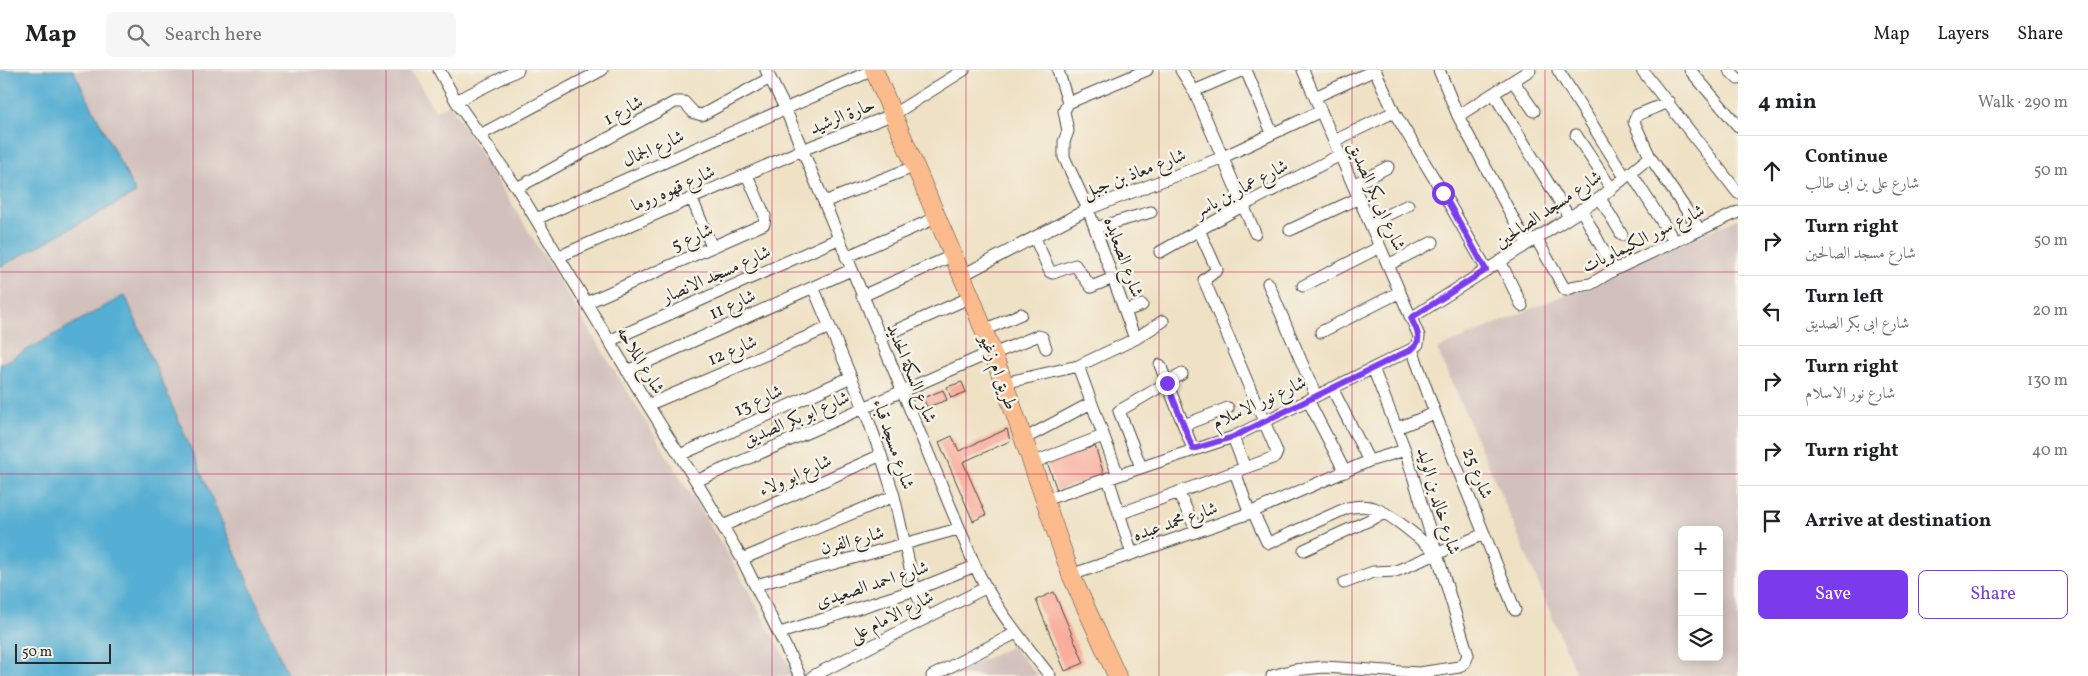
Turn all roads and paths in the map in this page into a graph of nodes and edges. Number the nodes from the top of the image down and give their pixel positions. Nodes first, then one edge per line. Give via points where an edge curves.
1 (439, 70) edge
2 (518, 70) edge
3 (602, 70) edge
4 (964, 70) edge
5 (1058, 70) edge
6 (1147, 70) edge
7 (1181, 70) edge
8 (1244, 70) edge
9 (1303, 70) edge
10 (1375, 70) edge
11 (1439, 70) edge
12 (1530, 70) edge
13 (1558, 70) edge
14 (1642, 70) edge
15 (1690, 70) edge
16 (1729, 70) edge
17 (877, 71) edge
18 (768, 74) edge
19 (1129, 74) edge
20 (1738, 79) edge
21 (1513, 81) junction
22 (1194, 91) junction
23 (1494, 94) junction
24 (1315, 97) junction
25 (456, 101) junction
26 (1669, 102) junction
27 (1068, 103) junction
28 (785, 108) junction
29 (1321, 111) junction
30 (1534, 111) dead end
31 (1394, 112) junction
32 (894, 114) junction
33 (1458, 116) junction
34 (1738, 126) edge
35 (1272, 133) junction
36 (480, 135) junction
37 (1576, 135) dead end
38 (1334, 141) junction
39 (802, 150) junction
40 (1340, 155) junction
41 (1650, 157) junction
42 (1221, 158) junction
43 (916, 166) junction
44 (1388, 167) dead end
45 (747, 174) junction
46 (1628, 175) junction
47 (1353, 185) junction
48 (517, 188) junction
49 (1611, 188) junction
50 (1738, 193) edge
51 (1359, 198) junction
52 (1600, 198) junction
53 (692, 199) junction
54 (824, 202) junction
55 (1408, 205) dead end
56 (1242, 206) junction
57 (1088, 209) junction
58 (1581, 209) junction
59 (1151, 212) dead end
60 (1738, 212) edge
61 (938, 217) junction
62 (1569, 217) junction
63 (536, 219) junction
64 (1370, 223) junction
65 (1095, 228) junction
66 (1199, 230) junction
67 (1290, 230) dead end
68 (1700, 230) junction
69 (1254, 233) dead end
70 (1622, 235) dead end
71 (1035, 238) junction
72 (838, 239) junction
73 (1531, 241) junction
74 (1433, 242) dead end
75 (1675, 242) junction
76 (712, 247) junction
77 (1380, 247) junction
78 (1160, 252) dead end
79 (954, 255) junction
80 (846, 256) junction
81 (558, 257) junction
82 (1500, 261) junction
83 (1388, 265) junction
84 (851, 270) junction
85 (1486, 270) junction
86 (1614, 270) junction
87 (962, 275) junction
88 (1112, 278) junction
89 (1268, 283) dead end
90 (1303, 286) dead end
91 (813, 287) junction
92 (1400, 292) junction
93 (862, 296) junction
94 (971, 297) junction
95 (586, 303) junction
96 (1142, 305) dead end
97 (1522, 306) dead end
98 (1125, 311) junction
99 (1020, 314) dead end
100 (1411, 318) junction
101 (1163, 320) dead end
102 (830, 327) junction
103 (984, 330) junction
104 (1322, 332) dead end
105 (879, 338) junction
106 (1135, 339) junction
107 (609, 341) junction
108 (1046, 348) dead end
109 (1412, 349) junction
110 (993, 353) junction
111 (1160, 365) dead end
112 (1078, 366) junction
113 (1374, 368) junction
114 (627, 371) junction
115 (1182, 374) dead end
116 (851, 377) junction
117 (1004, 383) junction
118 (1167, 383) junction
119 (1332, 388) junction
120 (901, 392) junction
121 (1312, 398) junction
122 (1091, 403) junction
123 (648, 405) junction
124 (864, 408) junction
125 (1228, 408) dead end
126 (1435, 413) junction
127 (1265, 421) junction
128 (1184, 425) junction
129 (1397, 428) junction
130 (1104, 436) junction
131 (1233, 437) junction
132 (1024, 439) junction
133 (1193, 449) junction
134 (1405, 450) junction
135 (680, 455) junction
136 (881, 455) junction
137 (1369, 461) junction
138 (1032, 463) junction
139 (1141, 467) junction
140 (1240, 470) junction
141 (1345, 472) junction
142 (1113, 477) junction
143 (696, 481) junction
144 (1178, 492) junction
145 (894, 496) junction
146 (1044, 500) junction
147 (1250, 513) junction
148 (1119, 514) junction
149 (1384, 514) junction
150 (723, 526) junction
151 (958, 529) junction
152 (1197, 531) junction
153 (1484, 534) junction
154 (905, 544) junction
155 (1304, 550) dead end
156 (1437, 553) junction
157 (1132, 554) junction
158 (742, 559) junction
159 (975, 566) junction
160 (1071, 575) junction
161 (1344, 582) dead end
162 (756, 585) junction
163 (985, 588) junction
164 (915, 590) junction
165 (1515, 610) dead end
166 (927, 618) junction
167 (1016, 632) junction
168 (780, 633) junction
169 (800, 676) edge
170 (813, 676) edge
171 (932, 676) edge
172 (1050, 676) edge
173 (1117, 676) edge
174 (1272, 676) edge

1 - 25 street, شارع الملاحه
2 - 25 street
3 - 36 street
4 - 32 street, حارة الرشيد
5 - 27 street, شارع الصعايده
6 - 19 street
7 - 22 street
8 - 22 street
8 - 35 street
9 - 24 street, شارع ابى بكر الصديق
10 - 24 street
10 - 31 street
11 - 33 street
12 - 21 street
13 - 46 street
14 - 26 street
15 - 34 street
16 - 20 street
17 - 28 street, شارع الجمال
17 - 32 main road, طريق ام زغيو
18 - 28 street, شارع السكة الحديد
18 - 48 street, شارع 1 via 702,115 694,113 684,102 675,102
19 - 27 street
21 - 23 street
21 - 30 street
22 - 42 street
23 - 33 street
23 - 62 street
24 - 29 street, شارع ابى بكر الصديق
25 - 36 street, شارع الملاحه
26 - 41 street via 1634,118
26 - 50 street
27 - 57 street, شارع الصعايده via 1064,111 1068,127 1064,158
28 - 39 street, شارع السكة الحديد
28 - 63 street, شارع الجمال
29 - 35 street, شارع معاذ بن جبل
29 - 38 street, شارع ابى بكر الصديق
31 - 38 street
31 - 85 street
32 - 39 street, حارة الرشيد
32 - 43 main road, طريق ام زغيو
33 - 73 street
35 - 42 street, شارع معاذ بن جبل
36 - 48 street, شارع الملاحه
37 - 49 street
38 - 40 street, شارع ابى بكر الصديق
39 - 45 street, شارع قهوه روما
39 - 54 street, شارع السكة الحديد
40 - 47 street, شارع ابى بكر الصديق
40 - 56 street, شارع عمار بن ياسر
41 - 46 street, شارع مسجد الصالحين
41 - 68 street
42 - 56 street
42 - 57 street, شارع معاذ بن جبل
43 - 54 street
43 - 61 main road, طريق ام زغيو
44 - 47 street
45 - 53 street, شارع قهوه روما
45 - 76 street, شارع 5 via 766,221
46 - 49 street, شارع مسجد الصالحين
46 - 75 street
47 - 51 street, شارع ابى بكر الصديق
48 - 63 street, شارع الملاحه
49 - 52 street, شارع مسجد الصالحين
51 - 64 street, شارع ابى بكر الصديق
51 - 67 street
52 - 58 street, شارع مسجد الصالحين
52 - 70 street
53 - 76 street
53 - 81 street, شارع قهوه روما
54 - 72 street, شارع السكة الحديد
55 - 64 street
56 - 66 street, شارع عمار بن ياسر
56 - 69 street
57 - 65 street, شارع الصعايده
57 - 71 street, شارع معاذ بن جبل
58 - 62 street, شارع مسجد الصالحين
58 - 86 street
59 - 65 street
60 - 68 street, شارع سور الكيماويات
61 - 79 main road, طريق ام زغيو
61 - 80 street
62 - 73 street, شارع مسجد الصالحين
63 - 81 street, شارع الملاحه
64 - 77 street, شارع ابى بكر الصديق
65 - 88 street, شارع الصعايده
66 - 78 street, شارع عمار بن ياسر
66 - 127 street via 1217,271 1204,280
68 - 75 street, شارع سور الكيماويات
71 - 87 street, شارع معاذ بن جبل
71 - 88 street via 1050,272 1075,265 1091,287
72 - 80 street, شارع السكة الحديد
72 - 107 street, شارع مسجد الانصار
73 - 82 street, شارع مسجد الصالحين
73 - 86 street, شارع سور الكيماويات via 1566,290 1587,286
74 - 83 street
75 - 86 street, شارع سور الكيماويات
76 - 95 street, شارع 5
77 - 83 street, شارع ابى بكر الصديق
77 - 90 street
79 - 87 main road, طريق ام زغيو
79 - 93 street
80 - 84 street, شارع السكة الحديد
81 - 95 street, شارع الملاحه
82 - 85 street, شارع مسجد الصالحين
82 - 97 street
83 - 92 street, شارع ابى بكر الصديق
84 - 91 street, شارع 11
84 - 93 street, شارع السكة الحديد
85 - 100 street, شارع مسجد الصالحين
87 - 94 main road, طريق ام زغيو
88 - 98 street, شارع الصعايده
89 - 121 street
91 - 102 street, شارع مسجد قباء
91 - 114 street, شارع 11
92 - 100 street, شارع ابى بكر الصديق
92 - 104 street
93 - 105 street, شارع السكة الحديد
94 - 103 main road, طريق ام زغيو
94 - 105 street
95 - 107 street, شارع الملاحه
96 - 98 street
98 - 106 street, شارع الصعايده
99 - 103 street
100 - 109 street, شارع ابى بكر الصديق via 1419,336 1418,344
101 - 106 street
102 - 116 street, شارع مسجد قباء
102 - 123 street, شارع 12
103 - 110 main road, طريق ام زغيو
105 - 120 street, شارع السكة الحديد
106 - 112 street
107 - 114 street, شارع الملاحه
108 - 110 street, شارع ابو بكر الصديق via 1042,337 1037,336
109 - 113 street, شارع نور الاسلام
109 - 126 street, شارع 25
110 - 117 main road, طريق ام زغيو
110 - 120 street, شارع ابو بكر الصديق
111 - 118 street
112 - 117 street
112 - 122 street
113 - 119 street, شارع نور الاسلام
113 - 129 street, شارع خالد بن الوليد
114 - 123 street, شارع الملاحه
115 - 118 street
116 - 124 street, شارع مسجد قباء
116 - 135 street, شارع 13
117 - 132 main road, طريق ام زغيو
118 - 128 street
118 - 139 street via 1119,413
119 - 121 street, شارع نور الاسلام
119 - 137 street
120 - 124 street, شارع ابو بكر الصديق
120 - 151 street, شارع السكة الحديد
121 - 127 street, شارع نور الاسلام
121 - 141 street
122 - 130 street
122 - 132 street
123 - 135 street, شارع الملاحه
124 - 136 street, شارع مسجد قباء
124 - 143 street, شارع ابو بكر الصديق
125 - 128 street
126 - 129 street
126 - 153 street, شارع 25
127 - 131 street, شارع نور الاسلام
127 - 140 street via 1276,455
128 - 133 street
129 - 134 street, شارع خالد بن الوليد
130 - 138 street
130 - 142 street
131 - 133 street, شارع نور الاسلام
131 - 140 street
132 - 138 main road, طريق ام زغيو
133 - 139 street, شارع نور الاسلام
134 - 137 street, شارع محمد عبده
134 - 156 street, شارع خالد بن الوليد
135 - 143 street, شارع الملاحه
136 - 145 street, شارع مسجد قباء
136 - 150 street, شارع ابو ولاء
137 - 141 street, شارع محمد عبده
138 - 146 main road, طريق ام زغيو
139 - 142 street, شارع نور الاسلام
140 - 144 street
140 - 147 street
141 - 147 street, شارع محمد عبده
142 - 146 street, شارع نور الاسلام
142 - 148 street
143 - 150 street, شارع الملاحه
144 - 148 street
144 - 152 street
145 - 154 street, شارع مسجد قباء
145 - 158 street
146 - 160 main road, طريق ام زغيو
147 - 149 street via 1269,543 1347,508 1373,508
147 - 152 street, شارع محمد عبده
148 - 157 street
149 - 155 street
149 - 156 street
150 - 158 street, شارع الملاحه
151 - 154 street, شارع الفرن
151 - 159 street, شارع السكة الحديد
152 - 157 street, شارع محمد عبده
153 - 156 street
153 - 165 street, شارع 25
154 - 162 street, شارع الفرن
154 - 164 street, شارع مسجد قباء
156 - 161 street via 1396,571 1374,572
156 - 174 street, شارع خالد بن الوليد via 1467,648 1468,655 1460,667 1419,673 1324,667
157 - 160 street, شارع محمد عبده
158 - 162 street, شارع الملاحه
159 - 163 street, شارع السكة الحديد
159 - 164 street, شارع احمد الصعيدى
160 - 173 main road, طريق ام زغيو
162 - 168 street, شارع الملاحه
163 - 166 street, شارع الامام على
163 - 167 street, شارع السكة الحديد
164 - 166 street, شارع مسجد قباء
164 - 168 street, شارع احمد الصعيدى
166 - 170 street, شارع الامام على
167 - 171 street
167 - 172 street, شارع السكة الحديد
168 - 169 street, شارع الملاحه

